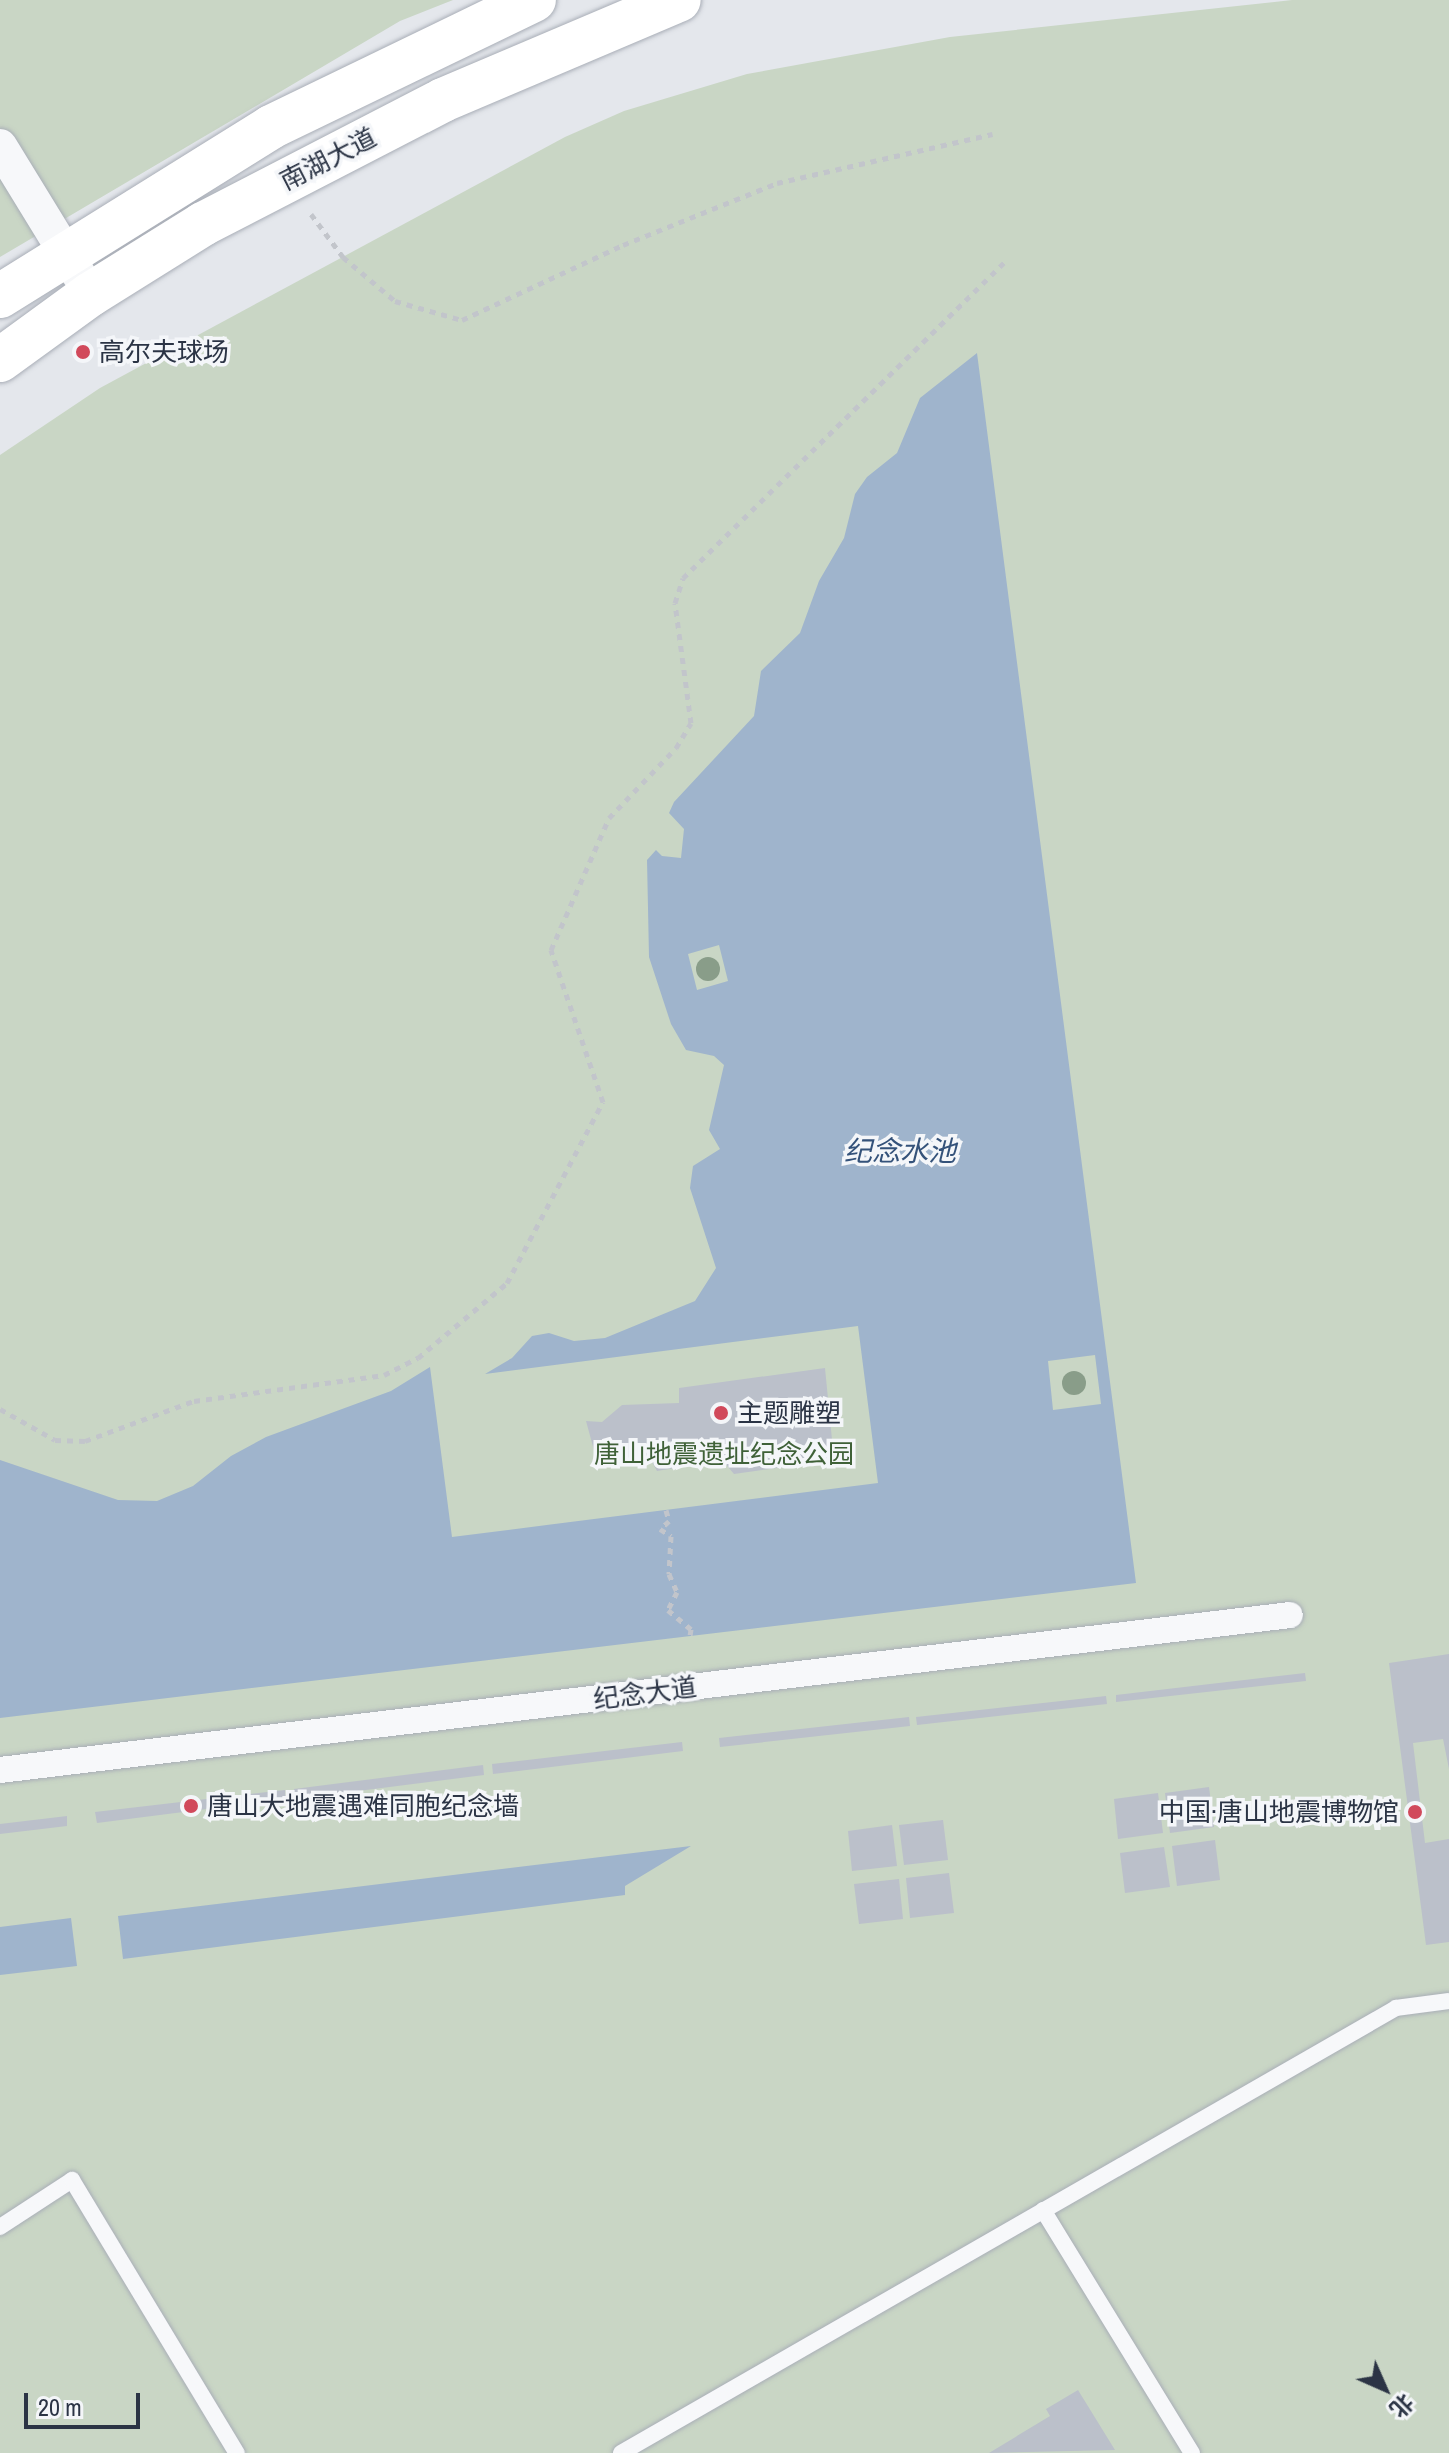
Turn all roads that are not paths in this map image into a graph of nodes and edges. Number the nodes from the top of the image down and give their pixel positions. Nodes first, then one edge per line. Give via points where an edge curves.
1 (534, 0) edge
2 (679, 0) edge
3 (0, 146) edge
4 (66, 252) junction
5 (91, 294) junction
6 (0, 296) edge
7 (0, 360) edge
8 (1290, 1615) dead end
9 (0, 1770) edge
10 (1449, 2001) edge
11 (1043, 2210) junction
12 (0, 2227) edge
13 (237, 2453) edge
14 (621, 2453) edge
15 (1192, 2453) edge

1 - 4 highway, 南湖大道 via 271,127
2 - 5 highway, 南湖大道 via 443,100 203,224
3 - 4 street
4 - 5 street
4 - 6 highway, 南湖大道
5 - 7 highway, 南湖大道
8 - 9 street, 纪念大道
10 - 11 lane via 1396,2008
11 - 14 lane
11 - 15 lane
12 - 13 lane via 72,2180

